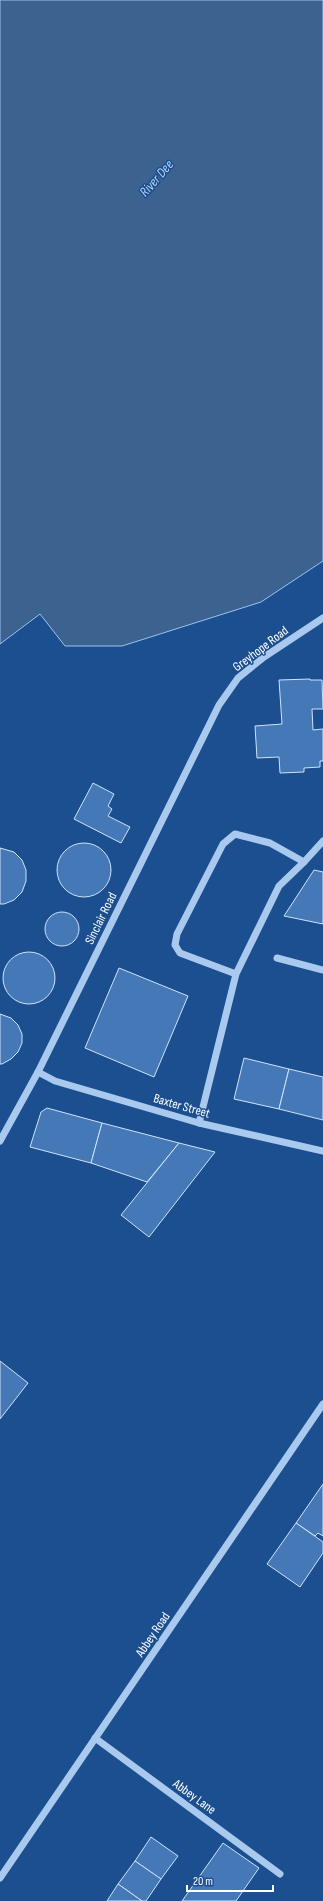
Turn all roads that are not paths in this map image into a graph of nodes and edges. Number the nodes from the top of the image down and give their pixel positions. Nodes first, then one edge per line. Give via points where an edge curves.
1 (323, 618) edge
2 (219, 705) joint
3 (323, 841) edge
4 (304, 862) junction
5 (277, 958) dead end
6 (323, 970) edge
7 (236, 974) junction
8 (38, 1072) junction
9 (199, 1122) junction
10 (0, 1141) edge
11 (323, 1151) edge
12 (323, 1404) edge
13 (95, 1738) junction
14 (280, 1874) dead end
15 (0, 1878) edge

1 - 2 street, Greyhope Road via 264,657 238,678
2 - 8 street, Sinclair Road
3 - 4 street
4 - 7 street via 279,886
4 - 7 street via 270,843 235,834 223,844 176,934 175,944 180,952
5 - 6 street
7 - 9 street
8 - 9 street, Baxter Street via 55,1081
8 - 10 street, Sinclair Road
9 - 11 street, Baxter Street
12 - 13 street, Abbey Road
13 - 14 street, Abbey Lane
13 - 15 street, Abbey Road

